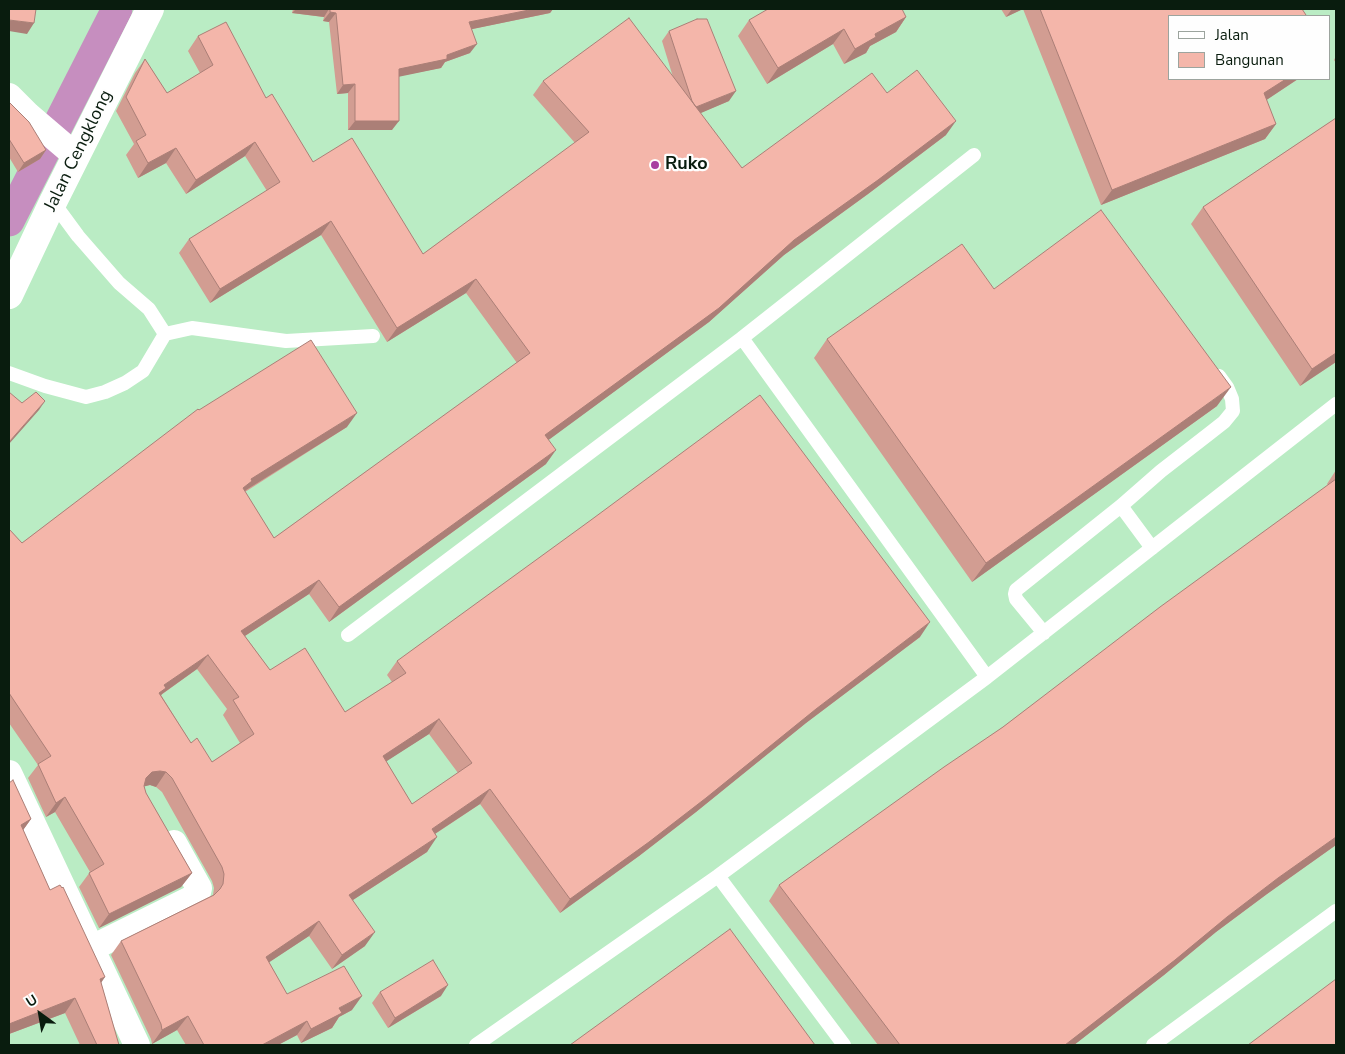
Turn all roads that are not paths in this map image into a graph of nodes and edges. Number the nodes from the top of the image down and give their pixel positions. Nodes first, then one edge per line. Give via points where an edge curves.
1 (150, 9) edge
2 (9, 96) edge
3 (61, 142) junction
4 (974, 155) dead end
5 (53, 202) junction
6 (9, 295) edge
7 (165, 334) junction
8 (373, 336) dead end
9 (742, 338) junction
10 (1210, 364) edge
11 (9, 373) edge
12 (1336, 404) edge
13 (1121, 506) junction
14 (1152, 548) junction
15 (1044, 633) junction
16 (348, 636) dead end
17 (986, 677) junction
18 (9, 773) edge
19 (164, 825) edge
20 (718, 876) junction
21 (1336, 912) edge
22 (92, 948) junction
23 (137, 1045) edge
24 (476, 1045) edge
25 (844, 1045) edge
26 (1153, 1045) edge

1 - 3 main road, Jalan Cengklong
2 - 3 street
3 - 5 main road, Jalan Cengklong
4 - 9 lane
5 - 6 main road, Jalan Cengklong
5 - 7 lane via 118,283 149,309
7 - 8 lane via 192,328 286,341
7 - 11 lane via 143,371 112,389 86,397
9 - 16 lane
9 - 17 lane
10 - 13 lane via 1227,387 1234,411
12 - 14 lane
13 - 14 lane
13 - 15 lane via 1016,590 1016,599
14 - 15 lane
15 - 17 lane
17 - 20 lane
18 - 22 street
19 - 22 street via 199,888 197,896
20 - 24 lane
20 - 25 lane
21 - 26 lane
22 - 23 street

